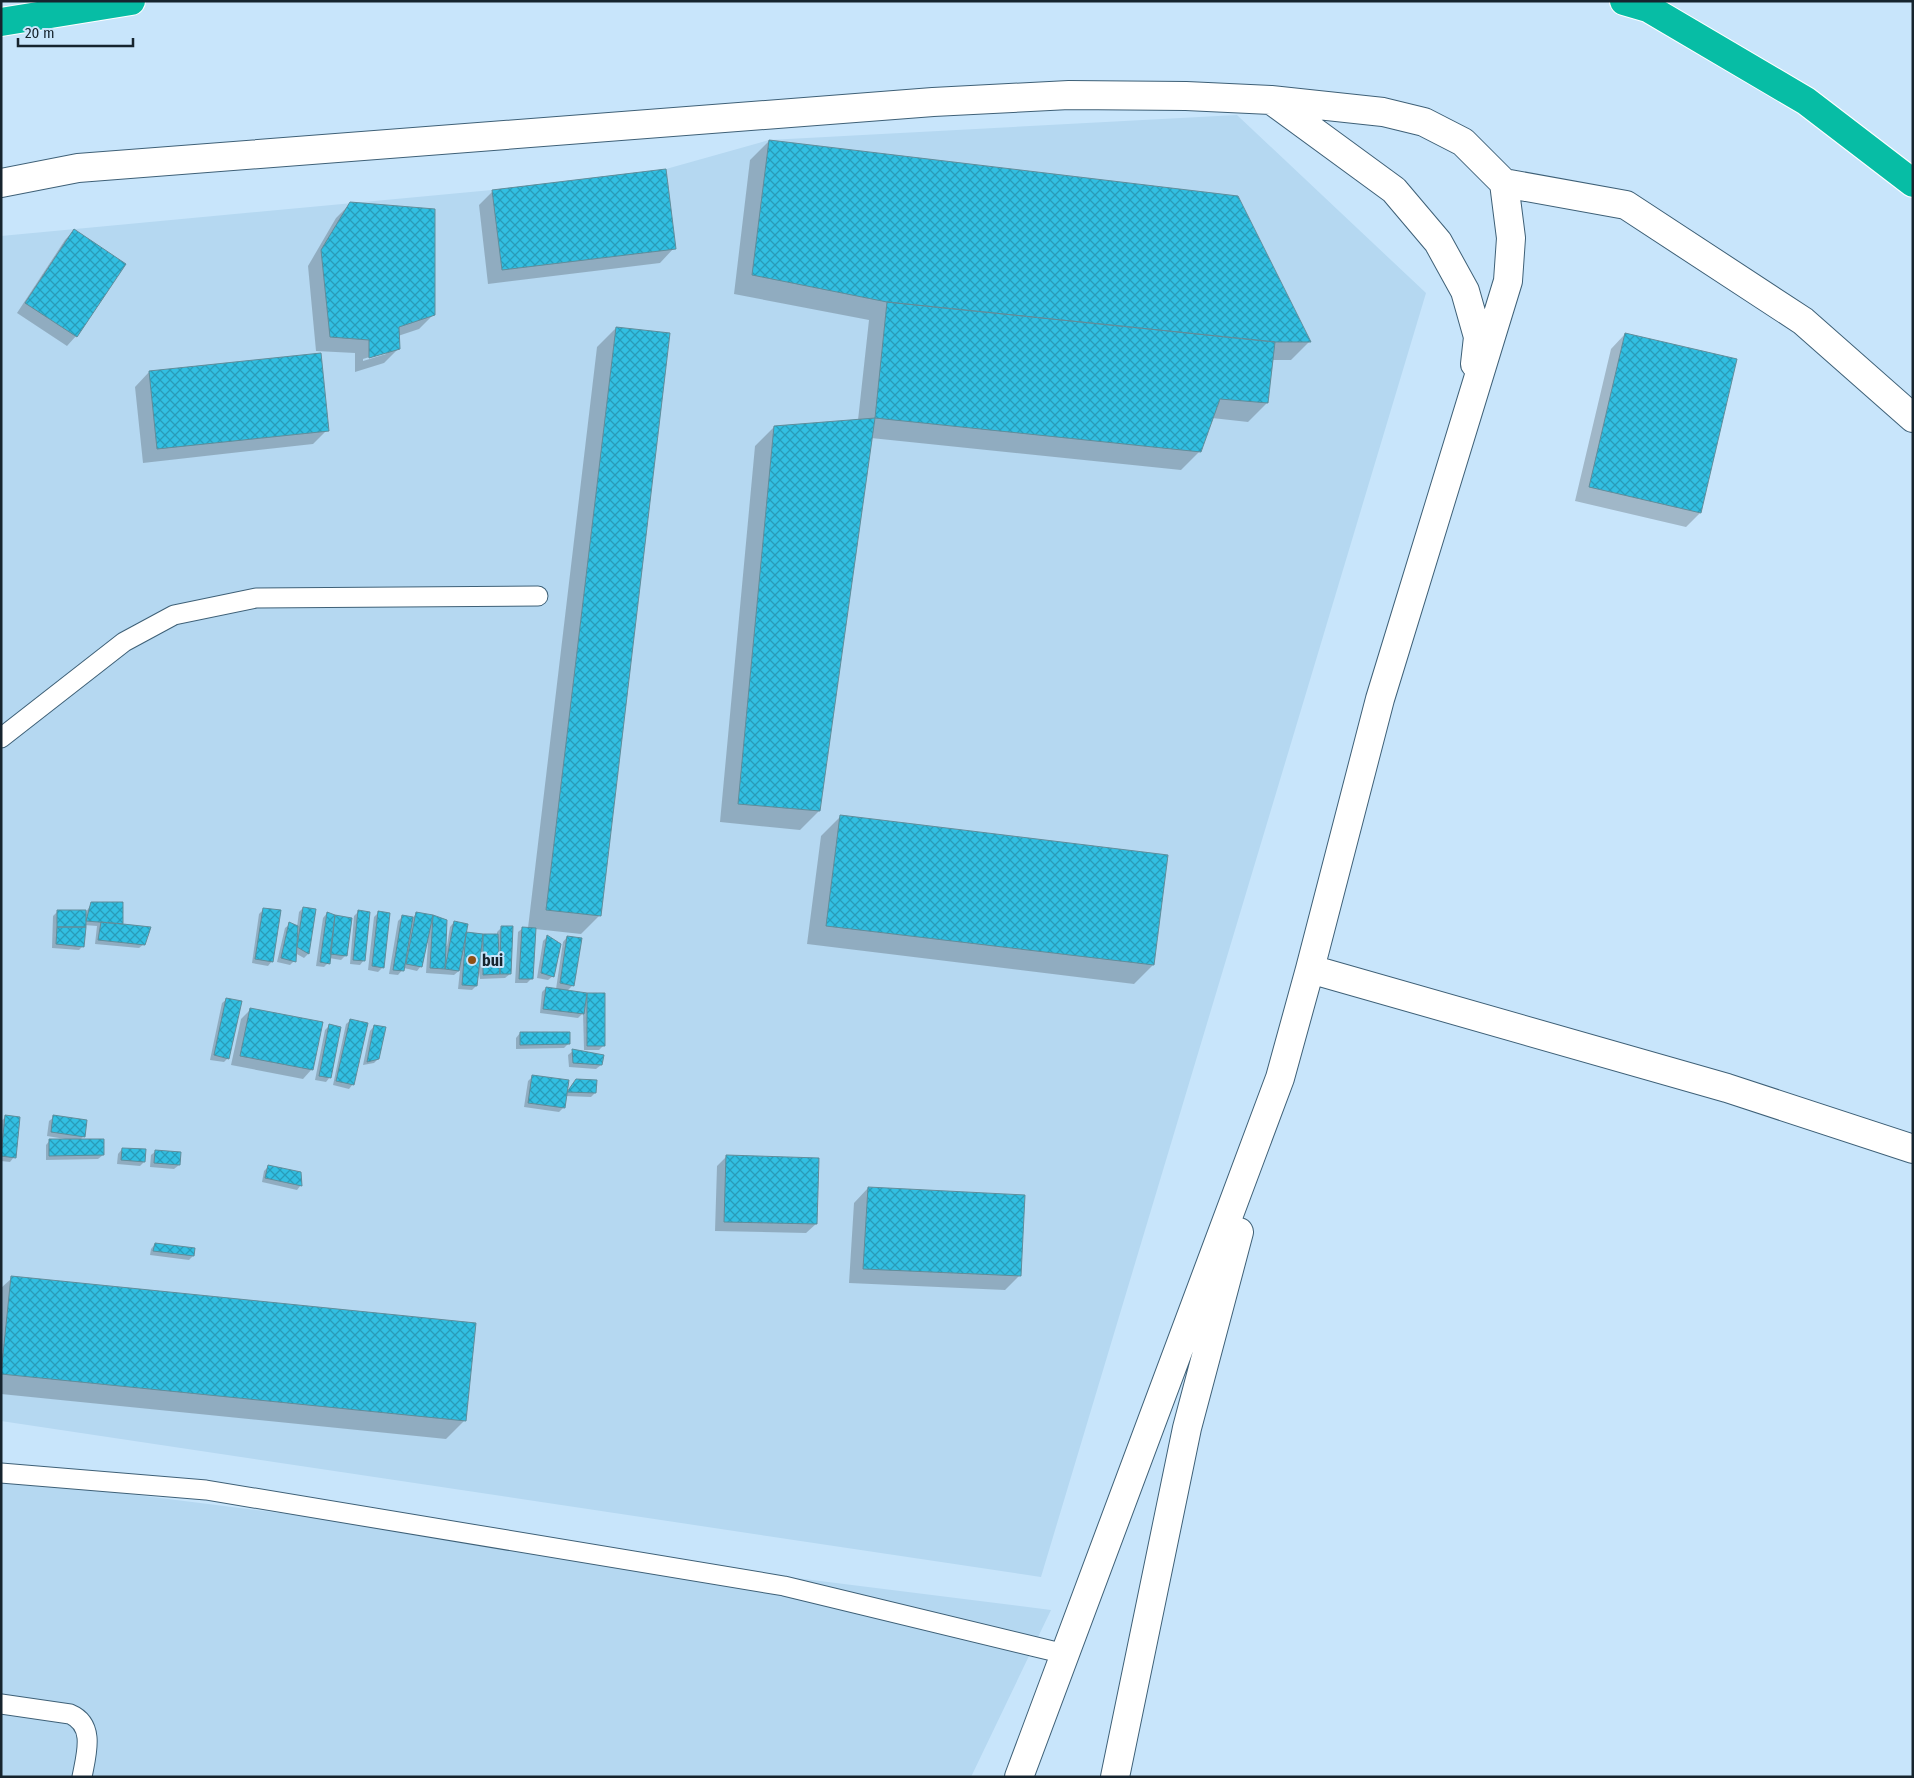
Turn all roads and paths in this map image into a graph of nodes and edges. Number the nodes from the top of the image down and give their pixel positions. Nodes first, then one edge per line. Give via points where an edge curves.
1 (131, 1) edge
2 (1624, 1) edge
3 (1, 22) edge
4 (1271, 100) junction
5 (1, 183) edge
6 (1504, 183) junction
7 (1913, 183) edge
8 (1471, 406) junction
9 (1913, 418) edge
10 (538, 596) dead end
11 (1, 738) edge
12 (1310, 969) junction
13 (1280, 1078) junction
14 (1913, 1149) edge
15 (1, 1472) edge
16 (1065, 1654) junction
17 (1, 1704) edge
18 (82, 1777) edge
19 (1019, 1777) edge
20 (1116, 1777) edge

1 - 3 highway
2 - 7 highway via 1648,8 1806,101
4 - 5 street via 1069,95 933,102 78,168
4 - 6 street via 1383,112 1424,122 1464,142
4 - 8 street via 1394,190 1438,242 1465,291 1478,337
6 - 8 street via 1511,238 1508,282
6 - 9 street via 1626,205 1803,321
8 - 12 street via 1380,699
10 - 11 lane via 256,598 174,616 124,642
12 - 13 street
12 - 14 street via 1726,1088
13 - 16 street
13 - 20 street via 1187,1428
15 - 16 lane via 206,1490 784,1586
16 - 19 street
17 - 18 lane via 70,1714 78,1718 87,1734

